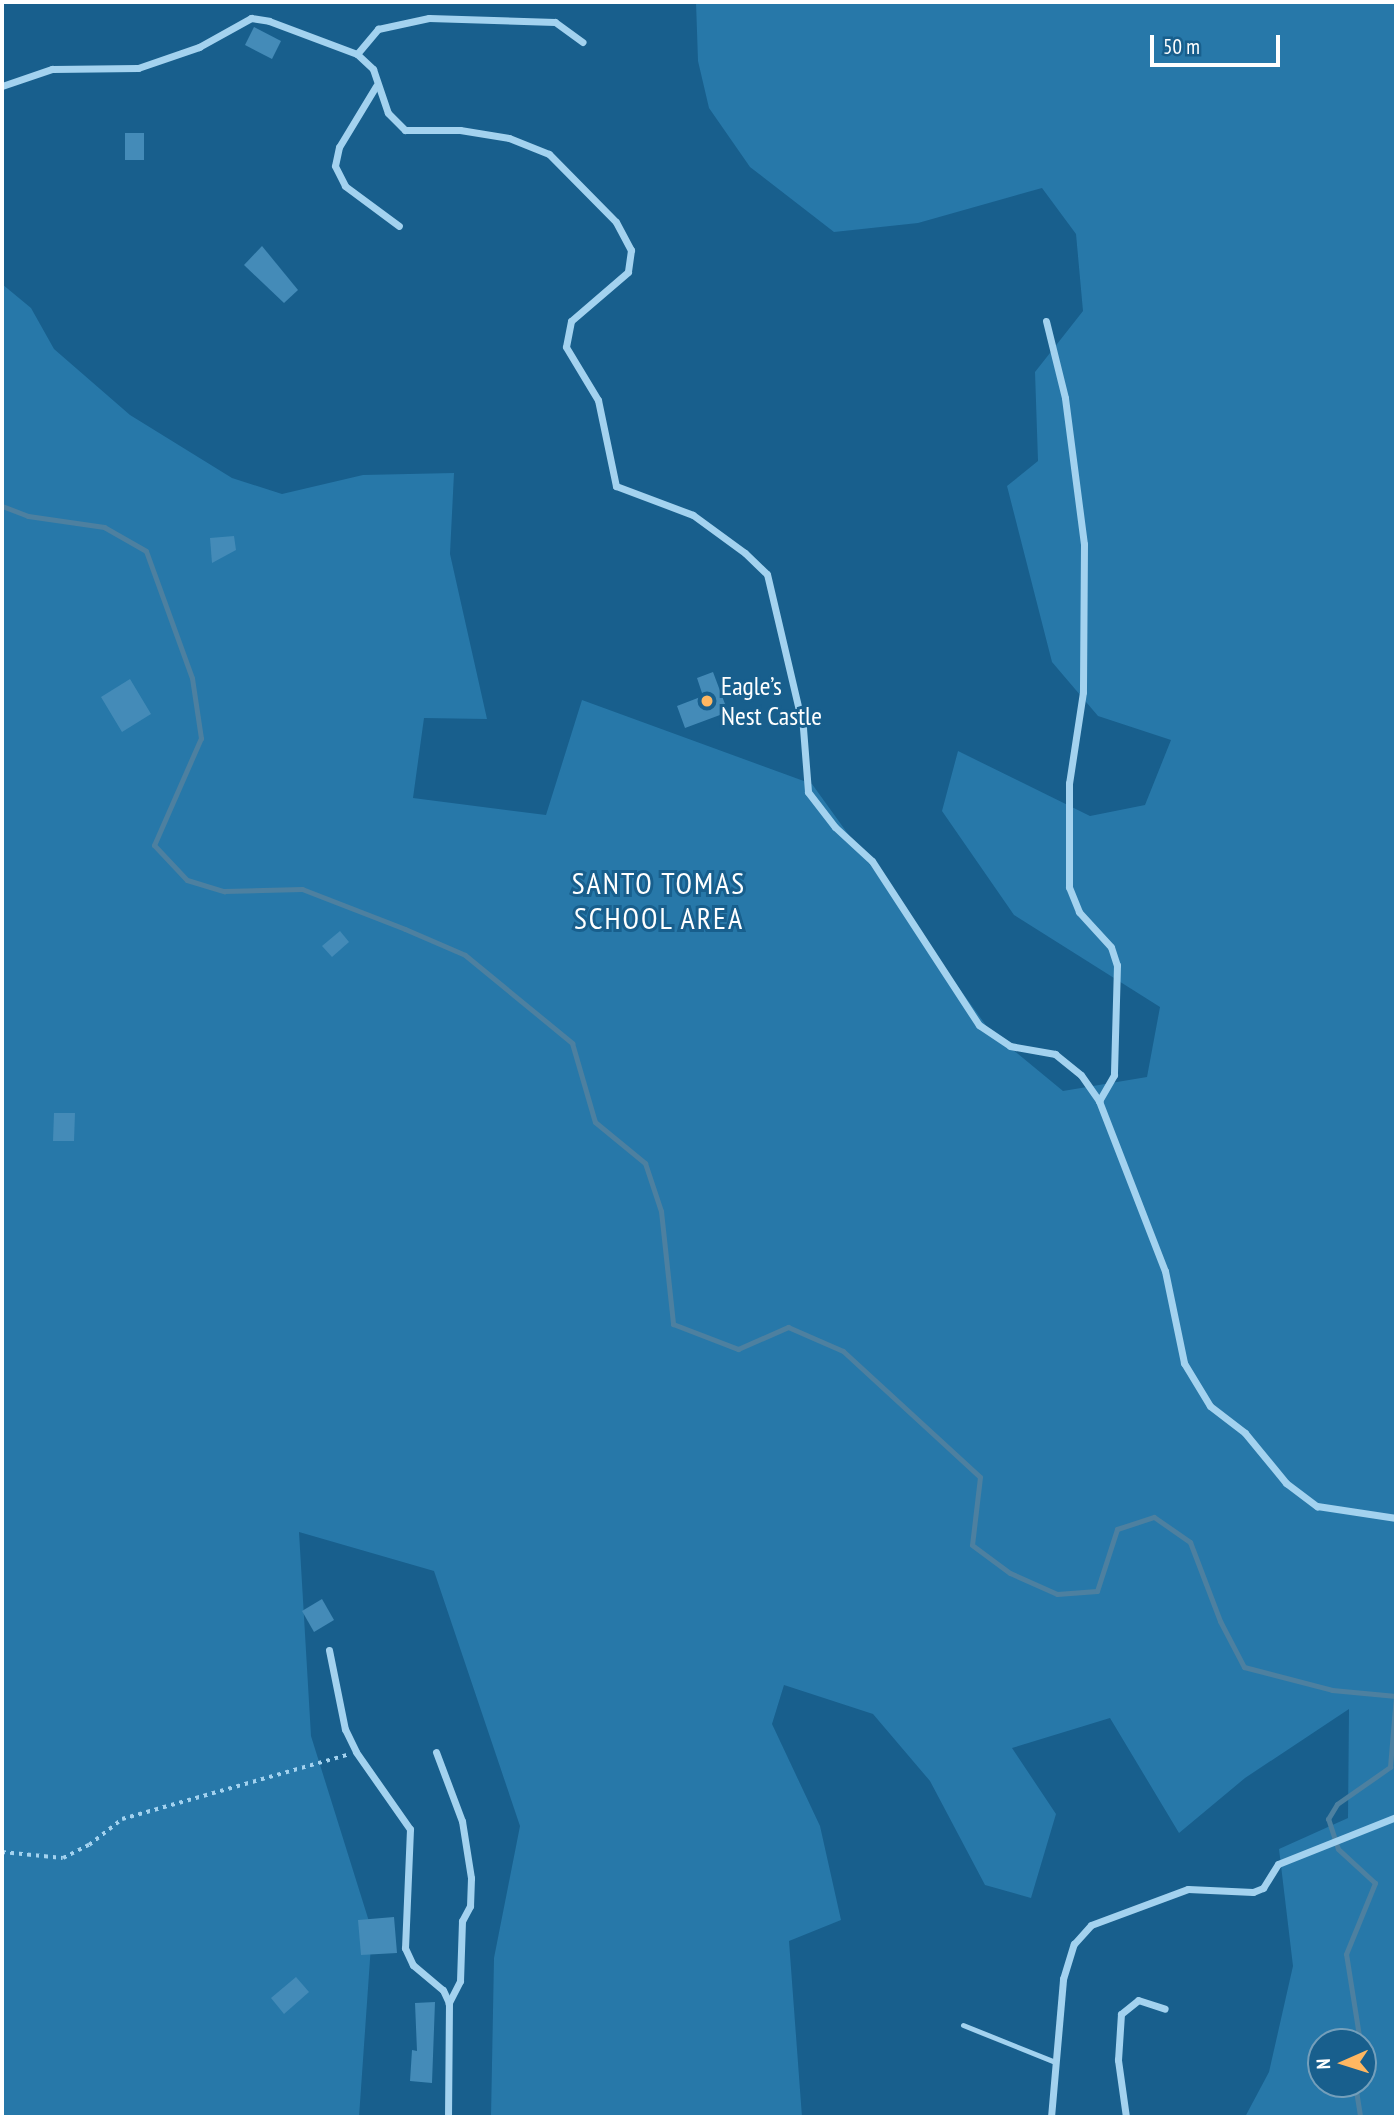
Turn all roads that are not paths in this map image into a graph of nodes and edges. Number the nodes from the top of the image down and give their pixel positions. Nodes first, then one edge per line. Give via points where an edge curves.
1 (583, 42) dead end
2 (357, 54) junction
3 (2, 86) edge
4 (376, 86) junction
5 (399, 226) dead end
6 (1046, 321) dead end
7 (1099, 1101) junction
8 (1396, 1518) edge
9 (329, 1650) dead end
10 (436, 1752) dead end
11 (1396, 1817) edge
12 (449, 2003) junction
13 (1165, 2009) dead end
14 (964, 2025) dead end
15 (1055, 2063) junction
16 (448, 2117) edge
17 (1051, 2117) edge
18 (1126, 2117) edge

1 - 2 street via 555,22 429,18 378,29
2 - 3 street via 251,18 190,51 138,68 51,69
2 - 4 street via 373,69
4 - 5 street via 340,147 335,166 345,186
4 - 7 street via 395,124 405,130 509,138 549,154 616,222 631,250 628,272 571,321 566,347 598,400 616,486 693,515 767,574 803,728 808,792 872,861 979,1025 1010,1046 1055,1054 1080,1075
6 - 7 street via 1065,398 1084,544 1083,692 1069,783 1069,887 1079,912 1111,947 1118,965 1114,1075
7 - 8 street via 1165,1271 1175,1332 1192,1383 1210,1406 1257,1444 1304,1498 1317,1506
9 - 12 street via 339,1707 356,1752 410,1829 405,1948 413,1965 443,1990
10 - 12 street via 462,1821 471,1878 470,1906 462,1922 460,1981
11 - 15 street via 1278,1864 1263,1888 1253,1892 1188,1889 1091,1925 1074,1944 1063,1979
12 - 16 street
13 - 18 street via 1138,2000 1121,2014 1118,2060
14 - 15 lane
15 - 17 street

